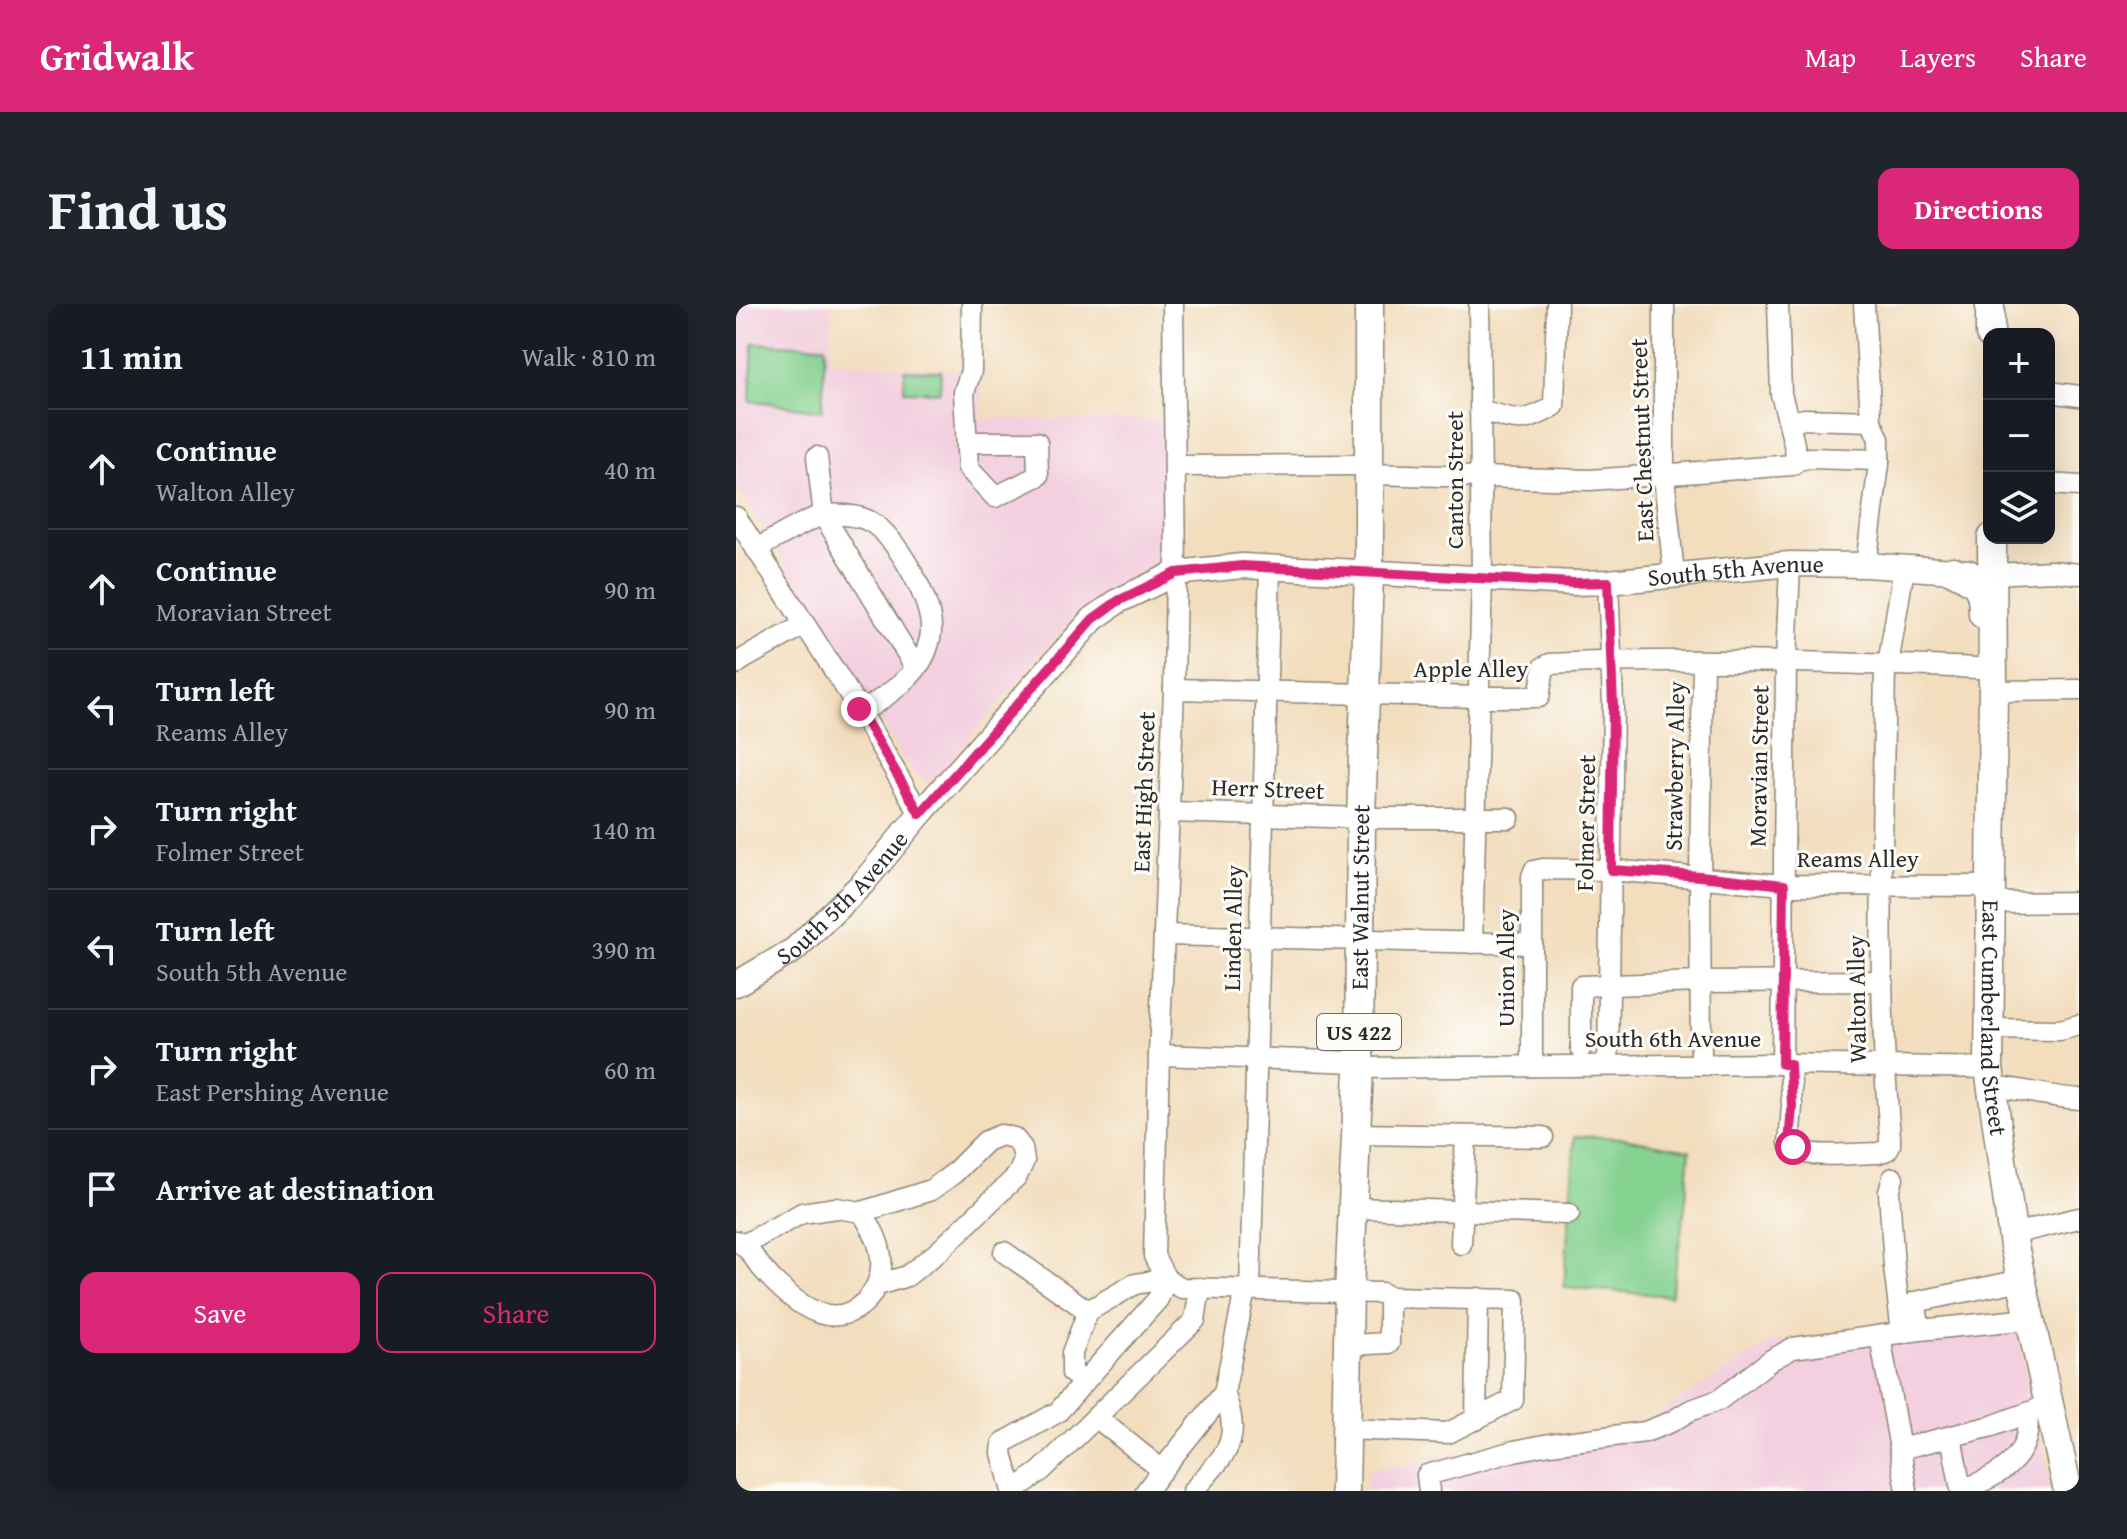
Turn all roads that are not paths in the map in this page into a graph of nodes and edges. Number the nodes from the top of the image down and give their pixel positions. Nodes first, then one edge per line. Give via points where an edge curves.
1 (972, 304) edge
2 (1173, 304) edge
3 (1369, 304) edge
4 (1479, 304) edge
5 (1557, 304) edge
6 (1664, 304) edge
7 (1778, 304) edge
8 (1864, 304) edge
9 (1990, 304) edge
10 (1990, 328) edge
11 (2055, 393) edge
12 (2079, 396) edge
13 (1481, 410) junction
14 (1871, 421) junction
15 (1789, 423) junction
16 (967, 442) dead end
17 (817, 457) dead end
18 (1796, 460) junction
19 (1879, 460) junction
20 (1175, 466) junction
21 (1369, 469) junction
22 (1664, 476) junction
23 (1481, 477) junction
24 (2055, 484) edge
25 (2079, 486) edge
26 (824, 516) junction
27 (736, 517) edge
28 (1992, 544) edge
29 (756, 549) junction
30 (1790, 564) junction
31 (1866, 565) junction
32 (1270, 567) junction
33 (1904, 568) junction
34 (1953, 571) junction
35 (1176, 573) junction
36 (1369, 573) junction
37 (1992, 574) junction
38 (2079, 574) edge
39 (1674, 575) junction
40 (1482, 578) junction
41 (1608, 582) junction
42 (804, 625) junction
43 (1612, 661) junction
44 (1703, 661) junction
45 (1786, 662) junction
46 (736, 664) edge
47 (1887, 665) junction
48 (916, 668) junction
49 (1989, 680) junction
50 (1174, 689) junction
51 (1268, 690) junction
52 (2079, 690) edge
53 (1365, 694) junction
54 (1479, 697) junction
55 (861, 713) junction
56 (1169, 812) junction
57 (920, 814) junction
58 (1262, 815) junction
59 (1361, 818) junction
60 (1477, 818) junction
61 (1509, 818) dead end
62 (1611, 870) junction
63 (1534, 871) joint
64 (1700, 876) junction
65 (1784, 885) junction
66 (1882, 886) junction
67 (1991, 895) junction
68 (2079, 902) edge
69 (1164, 935) junction
70 (1259, 938) junction
71 (1360, 940) junction
72 (1472, 943) junction
73 (1532, 944) junction
74 (1883, 981) junction
75 (1701, 982) junction
76 (1783, 983) junction
77 (736, 984) edge
78 (1609, 986) junction
79 (2079, 1025) edge
80 (1989, 1029) junction
81 (1581, 1048) dead end
82 (1159, 1055) junction
83 (1256, 1059) junction
84 (1701, 1064) junction
85 (1786, 1064) junction
86 (1358, 1065) junction
87 (1608, 1065) junction
88 (1532, 1066) junction
89 (1884, 1066) junction
90 (1990, 1077) junction
91 (2079, 1099) edge
92 (1355, 1134) junction
93 (1466, 1136) junction
94 (1543, 1137) dead end
95 (1893, 1178) dead end
96 (1352, 1208) junction
97 (862, 1212) junction
98 (1463, 1212) junction
99 (1569, 1214) dead end
100 (2079, 1218) edge
101 (2012, 1234) junction
102 (740, 1242) edge
103 (1461, 1244) dead end
104 (1004, 1252) dead end
105 (1166, 1279) junction
106 (2022, 1280) junction
107 (878, 1285) junction
108 (1200, 1288) junction
109 (1248, 1290) junction
110 (1349, 1293) junction
111 (1389, 1297) junction
112 (1478, 1298) junction
113 (1088, 1311) junction
114 (2030, 1319) junction
115 (1911, 1331) junction
116 (1880, 1336) junction
117 (1348, 1345) junction
118 (1084, 1382) junction
119 (1224, 1393) junction
120 (2042, 1410) junction
121 (1096, 1417) junction
122 (1476, 1420) junction
123 (1346, 1429) junction
124 (1951, 1436) junction
125 (1900, 1449) junction
126 (1162, 1470) junction
127 (1424, 1486) edge
128 (2061, 1486) edge
129 (1012, 1491) edge
130 (1146, 1491) edge
131 (1193, 1491) edge
132 (1345, 1491) edge
133 (1907, 1491) edge

1 - 16 street via 971,371 964,392
2 - 20 street, East High Street
3 - 21 highway, East Walnut Street / US 422
4 - 13 street, Canton Street
5 - 13 street via 1554,406 1520,421
6 - 22 street, East Chestnut Street
7 - 15 street via 1781,394
8 - 14 street
9 - 10 highway
11 - 12 street
13 - 23 street, Canton Street
14 - 15 street
14 - 19 street via 1879,439
15 - 18 street
17 - 26 street
18 - 19 street
18 - 22 street via 1793,465
19 - 31 street
20 - 21 street
20 - 35 street, East High Street
21 - 23 street
21 - 36 highway, East Walnut Street / US 422
22 - 23 street
22 - 39 street, East Chestnut Street
23 - 40 street, Canton Street
24 - 25 street
26 - 29 street
26 - 48 street
26 - 48 street via 867,519 884,532 909,569 928,606 932,629
27 - 29 street
28 - 37 highway, East Cumberland Street
29 - 42 street
30 - 31 main road, South 5th Avenue
30 - 39 main road, South 5th Avenue
30 - 45 street, Moravian Street
31 - 33 main road, South 5th Avenue
32 - 35 main road, South 5th Avenue
32 - 36 main road, South 5th Avenue
32 - 51 street, Linden Alley
33 - 34 main road, South 5th Avenue
33 - 47 street, Walton Alley
34 - 37 main road, South 5th Avenue
34 - 49 highway via 1979,586 1983,596
35 - 50 street, East High Street
35 - 57 main road, South 5th Avenue via 1093,619
36 - 40 main road, South 5th Avenue
36 - 53 highway, East Walnut Street / US 422
37 - 38 street
37 - 49 highway, East Cumberland Street
39 - 41 main road, South 5th Avenue
40 - 41 main road, South 5th Avenue
40 - 54 street, Canton Street
41 - 43 street, Folmer Street
42 - 46 street
42 - 55 street
43 - 44 street, Apple Alley
43 - 54 street, Apple Alley via 1550,664 1544,667 1539,697
43 - 62 street, Folmer Street
44 - 45 street, Apple Alley
44 - 64 street, Strawberry Alley
45 - 47 street, Apple Alley
45 - 65 street, Moravian Street
47 - 49 street, Apple Alley
47 - 66 street, Walton Alley
48 - 55 street
49 - 52 street, Apple Alley
49 - 67 highway, East Cumberland Street
50 - 51 street, Apple Alley
50 - 56 street, East High Street
51 - 53 street, Apple Alley
51 - 58 street, Linden Alley
53 - 54 street, Apple Alley
53 - 59 highway, East Walnut Street / US 422
54 - 60 street, Canton Street
55 - 57 street
56 - 58 street, Herr Street
56 - 69 street, East High Street
57 - 77 main road, South 5th Avenue via 863,883 794,950
58 - 59 street, Herr Street
58 - 70 street, Linden Alley
59 - 60 street, Herr Street
59 - 71 highway, East Walnut Street / US 422
60 - 61 street, Herr Street
60 - 72 street, Canton Street
62 - 63 street, Reams Alley
62 - 64 street, Reams Alley
62 - 78 street, Folmer Street
63 - 73 street, Union Alley
64 - 65 street, Reams Alley
64 - 75 street, Strawberry Alley
65 - 66 street, Reams Alley
65 - 76 street, Moravian Street
66 - 67 street, Reams Alley
66 - 74 street, Walton Alley
67 - 68 street, Reams Alley
67 - 80 highway, East Cumberland Street
69 - 70 street
69 - 82 street, East High Street
70 - 71 street
70 - 83 street, Linden Alley
71 - 72 street
71 - 86 highway, East Walnut Street / US 422
72 - 73 street
73 - 88 street, Union Alley
74 - 76 street
74 - 89 street, Walton Alley
75 - 76 street
75 - 78 street
75 - 84 street, Strawberry Alley
76 - 85 street, Moravian Street
78 - 81 street via 1581,986
78 - 87 street, Folmer Street
79 - 80 street via 2060,1030
80 - 90 highway, East Cumberland Street
82 - 83 street, South 6th Avenue
82 - 105 street, East High Street via 1154,1256
83 - 86 street, South 6th Avenue
83 - 109 street, Linden Alley
84 - 85 street, South 6th Avenue
84 - 87 street, South 6th Avenue
85 - 89 street, South 6th Avenue
85 - 89 street, Walton Alley via 1792,1106 1789,1143 1811,1154 1887,1150
86 - 88 street, South 6th Avenue
86 - 92 highway, East Walnut Street / US 422
87 - 88 street, South 6th Avenue
89 - 90 street, South 6th Avenue
90 - 91 street, South 6th Avenue via 2012,1088
90 - 101 highway, East Cumberland Street
92 - 93 street
92 - 96 highway, East Walnut Street / US 422
93 - 94 street
93 - 98 street
95 - 115 street via 1889,1192 1894,1267
96 - 98 street
96 - 110 highway, East Walnut Street / US 422
97 - 102 street via 836,1208 802,1213
97 - 107 street via 882,1260
97 - 107 street via 931,1190 986,1141 1001,1135 1014,1138 1022,1148 1024,1161 1017,1176 949,1241 907,1276
98 - 99 street
98 - 103 street
100 - 101 street
101 - 106 highway, East Cumberland Street
102 - 107 street via 788,1295 820,1314 846,1315 864,1304
104 - 113 street
105 - 108 street via 1182,1288
105 - 113 street via 1135,1284
105 - 118 street via 1158,1299
106 - 114 highway, East Cumberland Street
106 - 115 street via 1915,1302
108 - 109 street
108 - 121 street via 1195,1320
109 - 110 street
109 - 119 street, Linden Alley
110 - 111 street
110 - 117 highway, East Walnut Street / US 422
111 - 112 street
111 - 117 street via 1389,1343
112 - 122 street
112 - 122 street via 1515,1300 1513,1400
113 - 118 street via 1072,1353 1072,1373
114 - 115 street
114 - 120 highway, East Cumberland Street
115 - 116 street
116 - 125 street
116 - 127 street via 1793,1348 1719,1400 1645,1432 1514,1451
117 - 123 highway, East Walnut Street / US 422
118 - 129 street via 1058,1412 1003,1443
119 - 126 street
119 - 131 street via 1230,1409 1230,1447
120 - 124 street
120 - 124 street via 2013,1461 1997,1475 1961,1490
120 - 128 highway, East Cumberland Street via 2058,1446
121 - 126 street
121 - 129 street via 1041,1471
122 - 123 street via 1448,1433
123 - 132 highway, East Walnut Street / US 422
124 - 125 street
125 - 133 street
126 - 130 street

